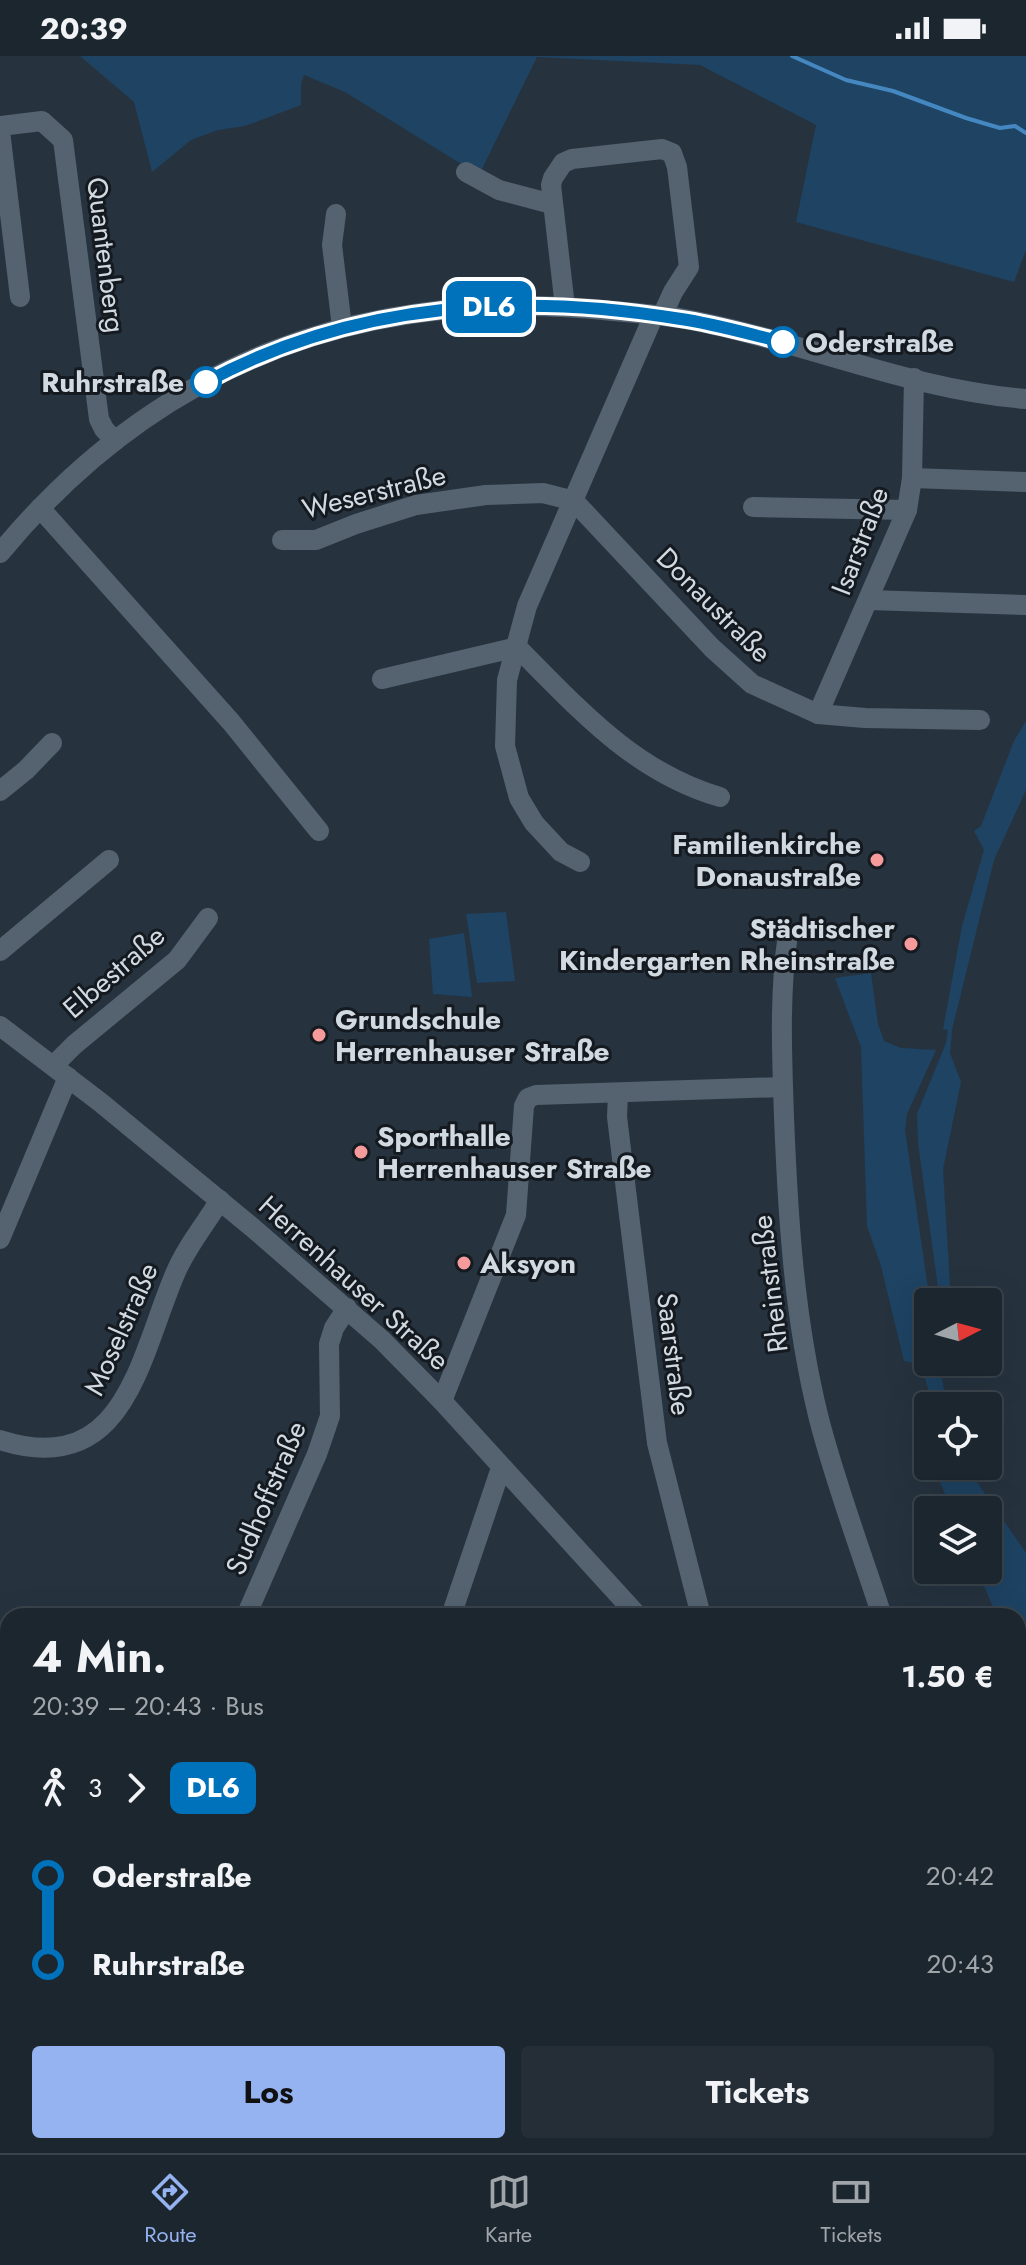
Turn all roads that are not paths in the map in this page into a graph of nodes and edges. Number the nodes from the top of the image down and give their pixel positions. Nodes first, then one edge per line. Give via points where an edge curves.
1 (0, 129) edge
2 (466, 172) dead end
3 (552, 204) junction
4 (336, 214) dead end
5 (20, 297) dead end
6 (565, 307) junction
7 (658, 316) junction
8 (342, 327) junction
9 (914, 378) junction
10 (1026, 399) edge
11 (115, 441) junction
12 (912, 478) junction
13 (1026, 482) edge
14 (574, 501) junction
15 (753, 507) dead end
16 (40, 508) junction
17 (907, 510) junction
18 (282, 540) dead end
19 (0, 553) edge
20 (869, 600) junction
21 (1026, 605) edge
22 (517, 647) junction
23 (382, 679) dead end
24 (818, 714) junction
25 (980, 720) dead end
26 (52, 743) dead end
27 (0, 791) edge
28 (720, 797) dead end
29 (319, 831) dead end
30 (109, 860) dead end
31 (580, 862) dead end
32 (208, 918) dead end
33 (788, 934) dead end
34 (0, 951) edge
35 (0, 1026) edge
36 (61, 1071) junction
37 (783, 1087) junction
38 (618, 1094) junction
39 (220, 1200) junction
40 (0, 1239) edge
41 (347, 1308) junction
42 (442, 1401) junction
43 (0, 1440) edge
44 (501, 1468) junction
45 (250, 1608) edge
46 (454, 1608) edge
47 (631, 1608) edge
48 (699, 1608) edge
49 (879, 1608) edge

1 - 5 street, Quantenberg
1 - 11 street, Quantenberg via 42,121 63,140 99,419
2 - 3 street via 499,190
3 - 6 street
3 - 7 street via 553,178 572,159 662,149 672,153 689,267
4 - 8 street via 332,245
6 - 7 street
6 - 8 street via 413,312
7 - 9 street
7 - 14 street
8 - 11 street via 218,375
9 - 10 street
9 - 12 street, Isarstraße
11 - 16 street
12 - 13 street
12 - 17 street, Isarstraße
14 - 18 street, Weserstraße via 543,493 486,495 416,505 316,540
14 - 22 street via 527,606
14 - 24 street, Donaustraße via 752,684
15 - 17 street
16 - 19 street
16 - 29 street via 231,722
17 - 20 street, Isarstraße
20 - 21 street
20 - 24 street, Isarstraße
22 - 23 street
22 - 28 street via 618,745 665,776
22 - 31 street via 507,680 505,746 519,798 561,852
24 - 25 street, Donaustraße
26 - 27 street
30 - 34 street
32 - 36 street, Elbestraße via 177,960 74,1045
33 - 37 street, Rheinstraße
35 - 36 street, Herrenhauser Straße
36 - 39 street, Herrenhauser Straße
36 - 40 street
37 - 38 street
37 - 49 street, Rheinstraße via 800,1327 819,1420
38 - 42 street via 528,1098 516,1215
38 - 48 street, Saarstraße via 657,1443
39 - 41 street, Herrenhauser Straße
39 - 43 street, Moselstraße via 175,1272 131,1388 106,1425 54,1448
41 - 42 street, Herrenhauser Straße
41 - 45 street, Sudhoffstraße via 329,1344 326,1429
42 - 44 street, Herrenhauser Straße
44 - 46 street
44 - 47 street, Herrenhauser Straße

